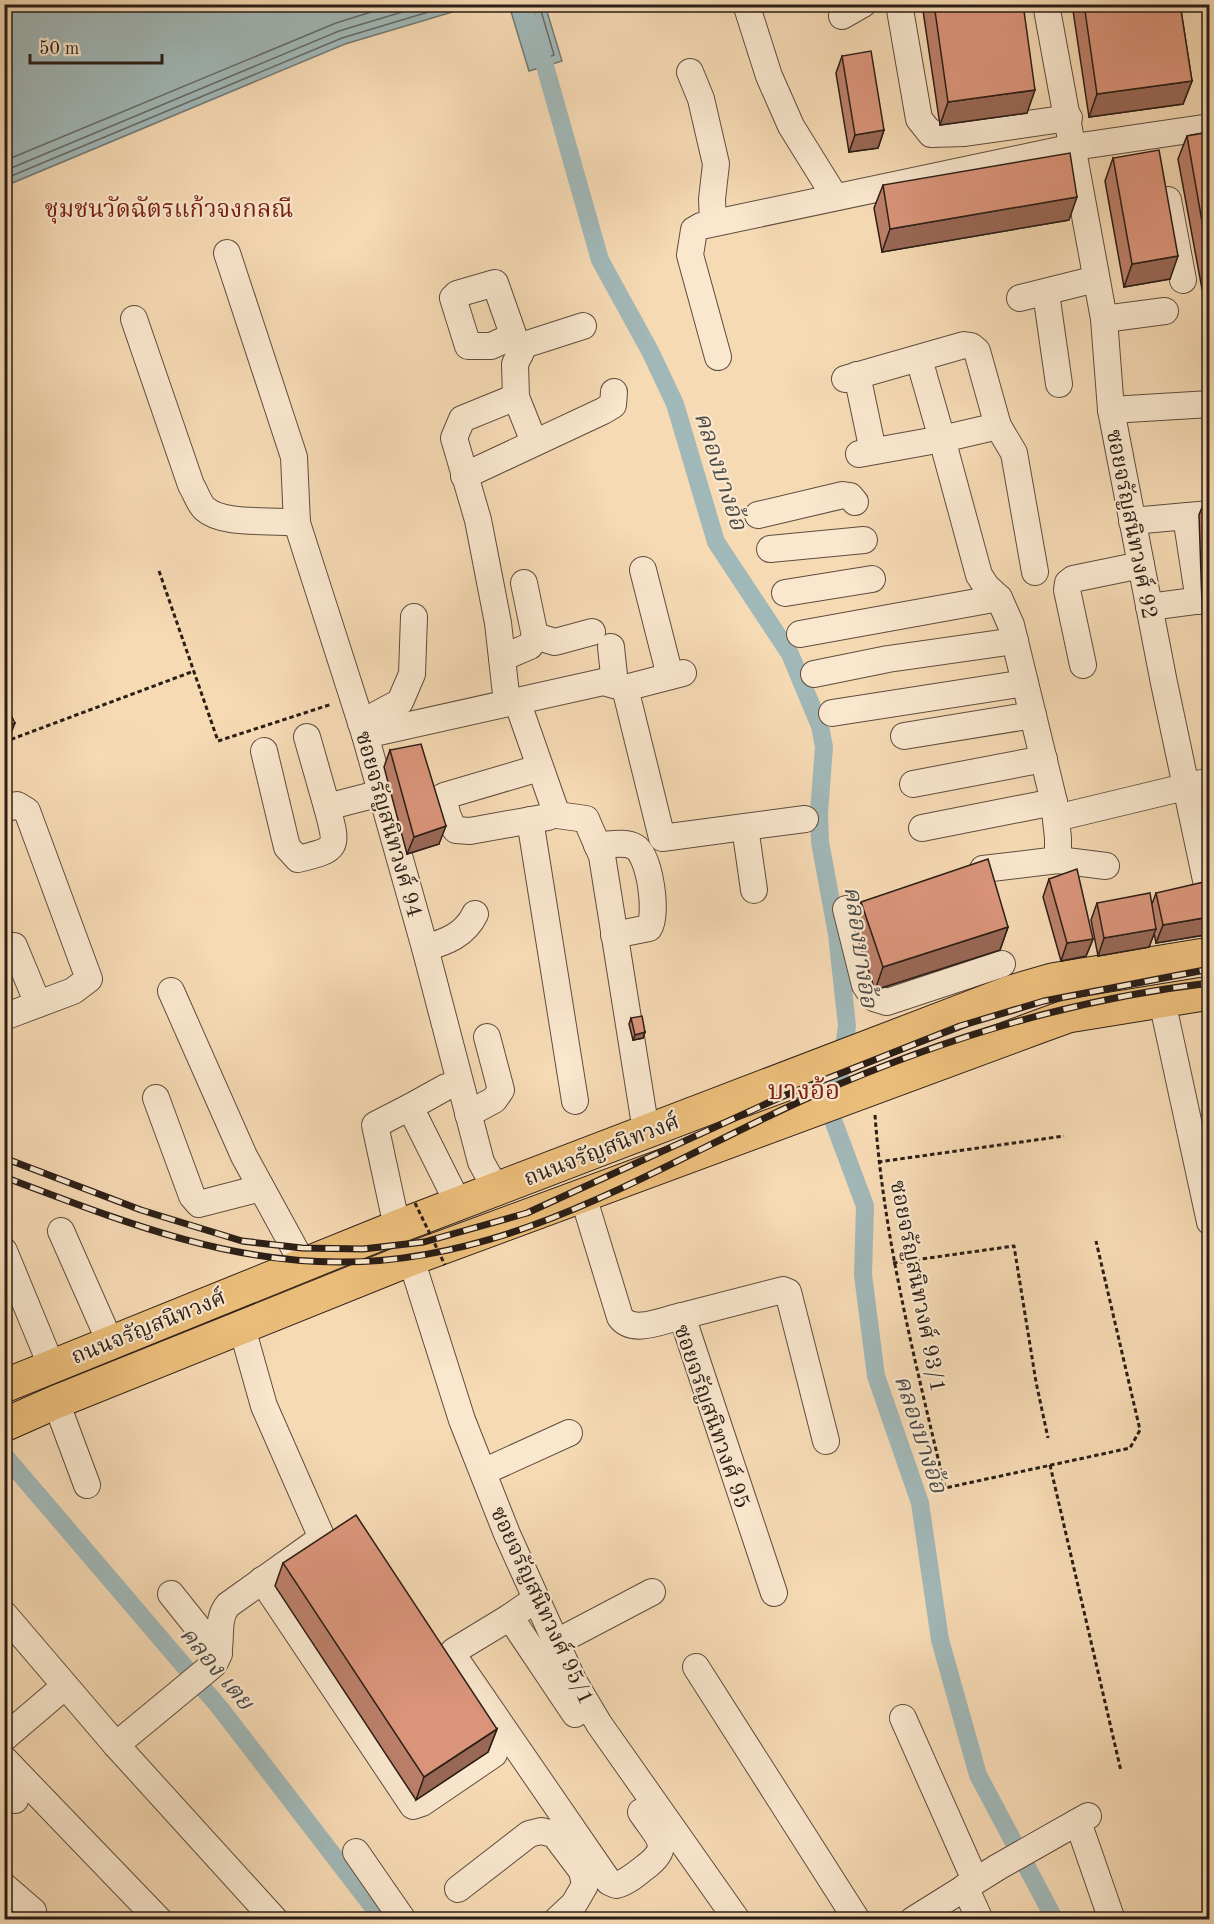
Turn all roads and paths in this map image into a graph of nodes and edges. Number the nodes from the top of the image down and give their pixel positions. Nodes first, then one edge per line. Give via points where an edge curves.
1 (746, 4) edge
2 (899, 4) edge
3 (1046, 4) edge
4 (690, 72) dead end
5 (1069, 118) junction
6 (1209, 128) edge
7 (1074, 147) junction
8 (1160, 157) junction
9 (835, 197) junction
10 (713, 223) junction
11 (227, 253) dead end
12 (1096, 279) junction
13 (1183, 280) dead end
14 (1046, 293) junction
15 (1020, 298) dead end
16 (1165, 311) dead end
17 (134, 319) dead end
18 (1104, 319) junction
19 (583, 326) dead end
20 (718, 357) dead end
21 (919, 359) junction
22 (1059, 384) dead end
23 (614, 392) dead end
24 (516, 397) junction
25 (1209, 404) edge
26 (1111, 410) junction
27 (998, 426) junction
28 (942, 439) junction
29 (534, 442) junction
30 (464, 476) junction
31 (855, 502) dead end
32 (758, 515) dead end
33 (1198, 515) edge
34 (1132, 521) junction
35 (297, 523) junction
36 (864, 540) dead end
37 (770, 549) dead end
38 (1141, 565) junction
39 (643, 570) dead end
40 (159, 571) dead end
41 (1035, 572) dead end
42 (872, 579) dead end
43 (524, 583) dead end
44 (785, 593) dead end
45 (999, 598) junction
46 (1204, 600) edge
47 (1149, 607) junction
48 (414, 617) dead end
49 (800, 634) dead end
50 (535, 636) junction
51 (1015, 641) junction
52 (502, 658) junction
53 (1083, 665) dead end
54 (194, 671) junction
55 (814, 674) dead end
56 (1025, 683) junction
57 (620, 687) junction
58 (353, 696) junction
59 (512, 702) junction
60 (832, 713) dead end
61 (1033, 715) junction
62 (363, 729) junction
63 (904, 736) dead end
64 (307, 737) dead end
65 (4, 742) edge
66 (264, 751) dead end
67 (1044, 759) junction
68 (539, 768) junction
69 (913, 784) dead end
70 (1197, 784) edge
71 (381, 793) junction
72 (327, 807) junction
73 (4, 809) edge
74 (1055, 810) junction
75 (557, 815) junction
76 (805, 819) dead end
77 (530, 820) junction
78 (745, 827) junction
79 (922, 828) dead end
80 (597, 845) junction
81 (1058, 860) junction
82 (1106, 866) dead end
83 (983, 869) edge
84 (754, 890) dead end
85 (1209, 899) edge
86 (846, 909) dead end
87 (475, 914) dead end
88 (614, 935) junction
89 (14, 946) dead end
90 (425, 948) junction
91 (1209, 954) edge
92 (1002, 964) dead end
93 (171, 991) dead end
94 (1209, 993) edge
95 (1162, 1001) junction
96 (38, 1004) junction
97 (4, 1017) edge
98 (487, 1037) dead end
99 (446, 1087) dead end
100 (156, 1098) dead end
101 (847, 1099) junction
102 (575, 1101) dead end
103 (410, 1107) junction
104 (468, 1114) junction
105 (646, 1131) junction
106 (1064, 1136) dead end
107 (573, 1160) junction
108 (878, 1162) junction
109 (261, 1188) junction
110 (496, 1189) junction
111 (583, 1196) junction
112 (458, 1203) junction
113 (406, 1215) junction
114 (1209, 1222) edge
115 (510, 1223) junction
116 (61, 1231) dead end
117 (1096, 1241) dead end
118 (4, 1251) edge
119 (411, 1260) junction
120 (893, 1263) junction
121 (303, 1264) junction
122 (445, 1265) dead end
123 (682, 1316) junction
124 (242, 1328) junction
125 (110, 1342) junction
126 (51, 1365) junction
127 (4, 1386) edge
128 (56, 1402) junction
129 (4, 1425) edge
130 (569, 1433) dead end
131 (1048, 1438) dead end
132 (826, 1441) dead end
133 (1050, 1464) junction
134 (483, 1472) junction
135 (87, 1485) dead end
136 (262, 1580) junction
137 (652, 1592) dead end
138 (774, 1593) dead end
139 (171, 1594) dead end
140 (536, 1599) junction
141 (4, 1614) edge
142 (510, 1617) junction
143 (557, 1642) junction
144 (432, 1654) edge
145 (696, 1667) dead end
146 (202, 1672) junction
147 (65, 1686) junction
148 (903, 1718) dead end
149 (4, 1738) edge
150 (116, 1745) junction
151 (4, 1759) edge
152 (1121, 1771) dead end
153 (356, 1852) dead end
154 (970, 1884) junction
155 (4, 1886) edge
156 (458, 1889) dead end
157 (33, 1911) dead end
158 (159, 1920) edge
159 (275, 1920) edge
160 (403, 1920) edge
161 (557, 1920) edge
162 (737, 1920) edge
163 (857, 1920) edge
164 (913, 1920) edge
165 (980, 1920) edge
166 (1112, 1920) edge

1 - 9 street via 769,76 791,126
2 - 5 street via 919,119 931,134
3 - 5 street, ซอยจรัญสนิทวงศ์ 92
4 - 10 street via 701,99 716,164
5 - 7 street, ซอยจรัญสนิทวงศ์ 92
6 - 8 street
7 - 8 street
7 - 9 street
7 - 12 street, ซอยจรัญสนิทวงศ์ 92
8 - 13 street
9 - 10 street
10 - 20 street via 694,230 690,255
11 - 35 street, ซอยจรัญสนิทวงศ์ 94 via 294,457
12 - 14 street
12 - 18 street, ซอยจรัญสนิทวงศ์ 92
14 - 15 street
14 - 22 street
16 - 18 street
17 - 35 street via 191,484 205,509 222,516
18 - 26 street, ซอยจรัญสนิทวงศ์ 92
19 - 24 street via 516,345
21 - 27 street via 964,345 977,351
21 - 28 street
21 - 28 street via 851,377 866,452
23 - 29 street via 613,405
24 - 29 street
24 - 30 street via 462,419 454,438
25 - 26 street
26 - 34 street, ซอยจรัญสนิทวงศ์ 92
27 - 28 street
27 - 41 street via 1014,453
28 - 45 street via 980,575
29 - 30 street
30 - 52 street via 478,520
31 - 32 street via 843,495
33 - 34 street
33 - 46 street
34 - 38 street, ซอยจรัญสนิทวงศ์ 92
35 - 58 street, ซอยจรัญสนิทวงศ์ 94
36 - 37 street
38 - 47 street, ซอยจรัญสนิทวงศ์ 92
38 - 53 street via 1068,583 1066,590
39 - 57 street via 676,674
40 - 54 path
42 - 44 street
43 - 50 street
45 - 49 street
45 - 51 street
46 - 47 street
47 - 70 street, ซอยจรัญสนิทวงศ์ 92
48 - 62 street via 412,674 400,702
50 - 52 street via 530,646
50 - 57 street via 555,642 601,639
51 - 55 street
51 - 56 street
52 - 59 street
54 - 58 path via 218,741
54 - 65 path
56 - 60 street
56 - 61 street
57 - 59 street via 603,682
57 - 78 street via 662,838
58 - 62 street, ซอยจรัญสนิทวงศ์ 94
59 - 62 street
59 - 68 street
61 - 63 street
61 - 67 street
62 - 71 street, ซอยจรัญสนิทวงศ์ 94
64 - 72 street
66 - 72 street via 287,847 298,859 328,851 332,846 334,834
67 - 69 street
67 - 74 street
68 - 75 street
68 - 77 street via 444,796 449,823 456,830
70 - 74 street
70 - 85 street, ซอยจรัญสนิทวงศ์ 92
71 - 72 street
71 - 90 street, ซอยจรัญสนิทวงศ์ 94
73 - 96 street via 17,805 27,812 89,973 81,987
74 - 79 street
74 - 81 street
75 - 77 street
75 - 80 street via 586,819
76 - 78 street
77 - 102 street
78 - 84 street
80 - 88 street
80 - 88 street via 628,844 638,848 655,909 649,928
81 - 82 street
81 - 83 street
86 - 92 street via 865,985 874,998 887,1002
87 - 90 street via 469,925 448,942
88 - 105 street
89 - 96 street
90 - 104 street, ซอยจรัญสนิทวงศ์ 94
91 - 105 main road, ถนนจรัญสนิทวงศ์ via 1052,980 1011,992
93 - 109 street
94 - 95 main road, ถนนจรัญสนิทวงศ์
95 - 101 main road, ถนนจรัญสนิทวงศ์ via 1068,1016
95 - 114 street
96 - 97 street
98 - 104 street via 501,1090 494,1100
99 - 103 street
100 - 109 street via 192,1196 199,1204
101 - 108 path, ซอยจรัญสนิทวงศ์ 93/1
101 - 111 main road, ถนนจรัญสนิทวงศ์
103 - 112 street
103 - 113 street via 375,1125
104 - 110 street, ซอยจรัญสนิทวงศ์ 94 via 484,1169
105 - 107 main road, ถนนจรัญสนิทวงศ์
106 - 108 path
107 - 110 main road, ถนนจรัญสนิทวงศ์
107 - 111 main road
108 - 120 path, ซอยจรัญสนิทวงศ์ 93/1
109 - 121 street
110 - 112 main road, ถนนจรัญสนิทวงศ์
110 - 115 main road
111 - 115 main road, ถนนจรัญสนิทวงศ์
111 - 123 street, ซอยจรัญสนิทวงศ์ 95 via 625,1324 634,1327
112 - 113 main road, ถนนจรัญสนิทวงศ์
113 - 121 main road, ถนนจรัญสนิทวงศ์
113 - 122 path, bridge
115 - 119 main road, ถนนจรัญสนิทวงศ์
116 - 125 street
117 - 133 path via 1140,1430 1130,1448
118 - 126 street
119 - 124 main road, ถนนจรัญสนิทวงศ์
119 - 134 street, ซอยจรัญสนิทวงศ์ 95/1 via 462,1420
120 - 131 path via 1014,1246 1035,1382
120 - 133 path, ซอยจรัญสนิทวงศ์ 93/1 via 945,1488
121 - 125 main road, ถนนจรัญสนิทวงศ์
123 - 132 street via 778,1291 788,1292
123 - 138 street, ซอยจรัญสนิทวงศ์ 95
124 - 128 main road, ถนนจรัญสนิทวงศ์
124 - 136 street via 264,1406 333,1533
125 - 126 main road, ถนนจรัญสนิทวงศ์
126 - 127 main road, ถนนจรัญสนิทวงศ์
128 - 129 main road, ถนนจรัญสนิทวงศ์
128 - 135 street
130 - 134 street
133 - 152 path
134 - 140 street, ซอยจรัญสนิทวงศ์ 95/1
136 - 144 street via 415,1806 494,1754 491,1743
136 - 146 street via 225,1609
137 - 143 street
139 - 146 street
140 - 142 street
140 - 143 street, ซอยจรัญสนิทวงศ์ 95/1
141 - 147 street
142 - 142 street via 454,1651 455,1658 609,1882 622,1884 659,1857 659,1839
143 - 162 street, ซอยจรัญสนิทวงศ์ 95/1 via 573,1680 599,1724
145 - 163 street
146 - 150 street
147 - 149 street
147 - 150 street
148 - 154 street
150 - 159 street
151 - 158 street
153 - 160 street
154 - 164 street
154 - 165 street
154 - 166 street via 1083,1819
155 - 157 street
156 - 161 street via 529,1834 554,1834 582,1871 585,1885 574,1904

